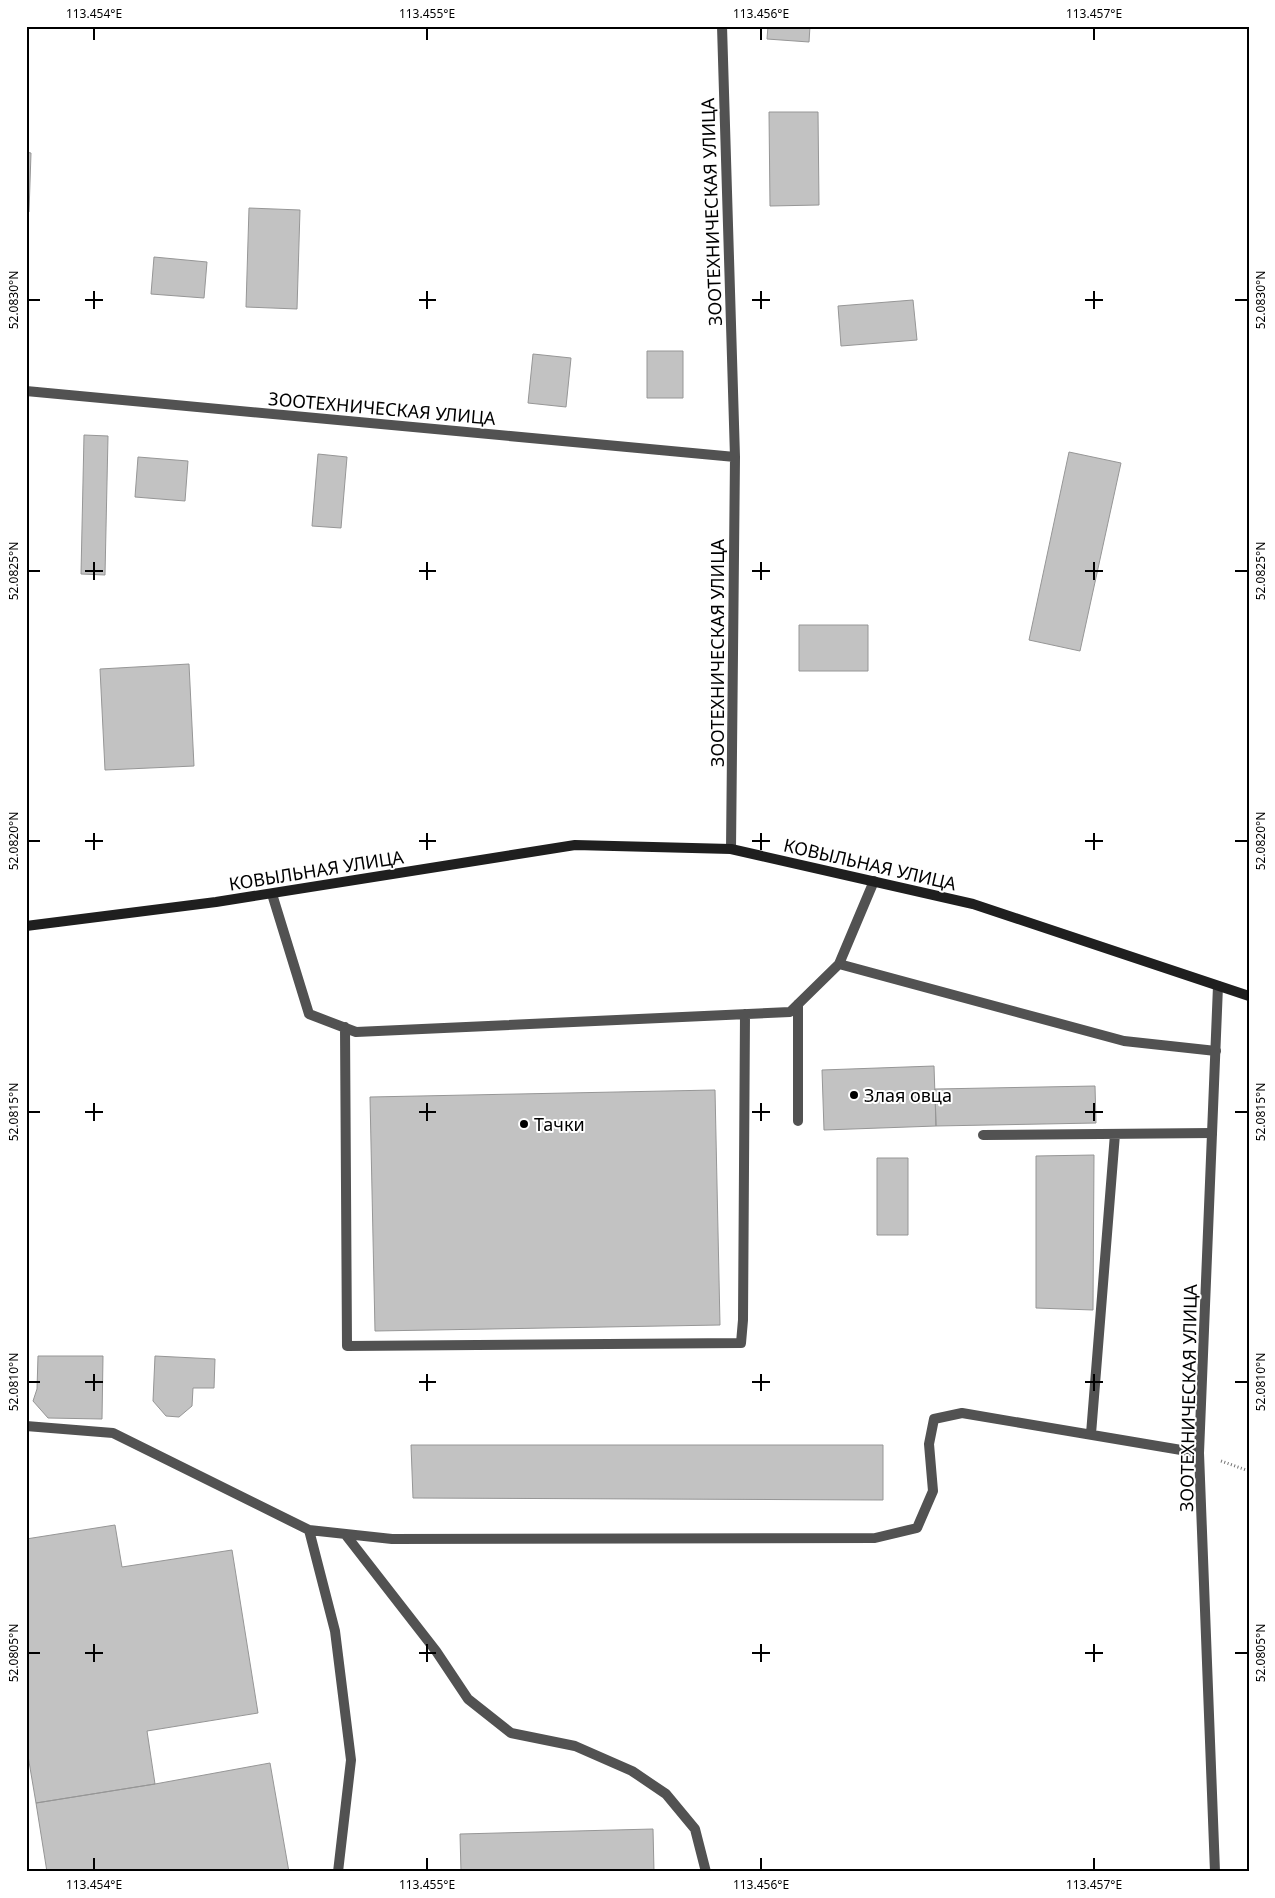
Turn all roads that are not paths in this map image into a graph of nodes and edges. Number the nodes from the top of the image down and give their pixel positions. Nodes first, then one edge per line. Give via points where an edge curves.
1 (722, 26) edge
2 (26, 391) edge
3 (735, 457) junction
4 (732, 849) junction
5 (874, 881) junction
6 (272, 894) junction
7 (26, 926) edge
8 (839, 964) junction
9 (1218, 986) junction
10 (1249, 996) edge
11 (798, 1004) junction
12 (745, 1014) junction
13 (346, 1027) junction
14 (1216, 1051) junction
15 (798, 1121) dead end
16 (983, 1134) dead end
17 (1115, 1134) junction
18 (1212, 1134) junction
19 (26, 1426) edge
20 (1092, 1434) junction
21 (1200, 1453) junction
22 (309, 1530) junction
23 (345, 1534) junction
24 (338, 1872) edge
25 (706, 1872) edge
26 (1216, 1872) edge

1 - 3 street, ЗООТЕХНИЧЕСКАЯ УЛИЦА
2 - 3 street, ЗООТЕХНИЧЕСКАЯ УЛИЦА
3 - 4 street, ЗООТЕХНИЧЕСКАЯ УЛИЦА
4 - 5 main road, КОВЫЛЬНАЯ УЛИЦА
4 - 6 main road, КОВЫЛЬНАЯ УЛИЦА via 575,845
5 - 8 street
5 - 9 main road, КОВЫЛЬНАЯ УЛИЦА via 974,904
6 - 7 main road, КОВЫЛЬНАЯ УЛИЦА
6 - 13 street via 309,1014
8 - 11 street
8 - 14 street via 1124,1042
9 - 10 main road, КОВЫЛЬНАЯ УЛИЦА
9 - 14 street, ЗООТЕХНИЧЕСКАЯ УЛИЦА
11 - 12 street via 790,1012
11 - 15 street
12 - 13 street via 356,1032
12 - 13 street via 742,1343 347,1346
14 - 18 street, ЗООТЕХНИЧЕСКАЯ УЛИЦА
16 - 17 street
17 - 18 street
17 - 20 street
18 - 21 street, ЗООТЕХНИЧЕСКАЯ УЛИЦА
19 - 22 street via 114,1433
20 - 21 street
20 - 23 street via 962,1413 934,1419 929,1444 933,1491 918,1528 876,1538 392,1539
21 - 26 street, ЗООТЕХНИЧЕСКАЯ УЛИЦА
22 - 23 street
22 - 24 street via 336,1631 351,1760
23 - 25 street via 436,1651 468,1699 511,1733 576,1746 632,1771 666,1794 695,1829

